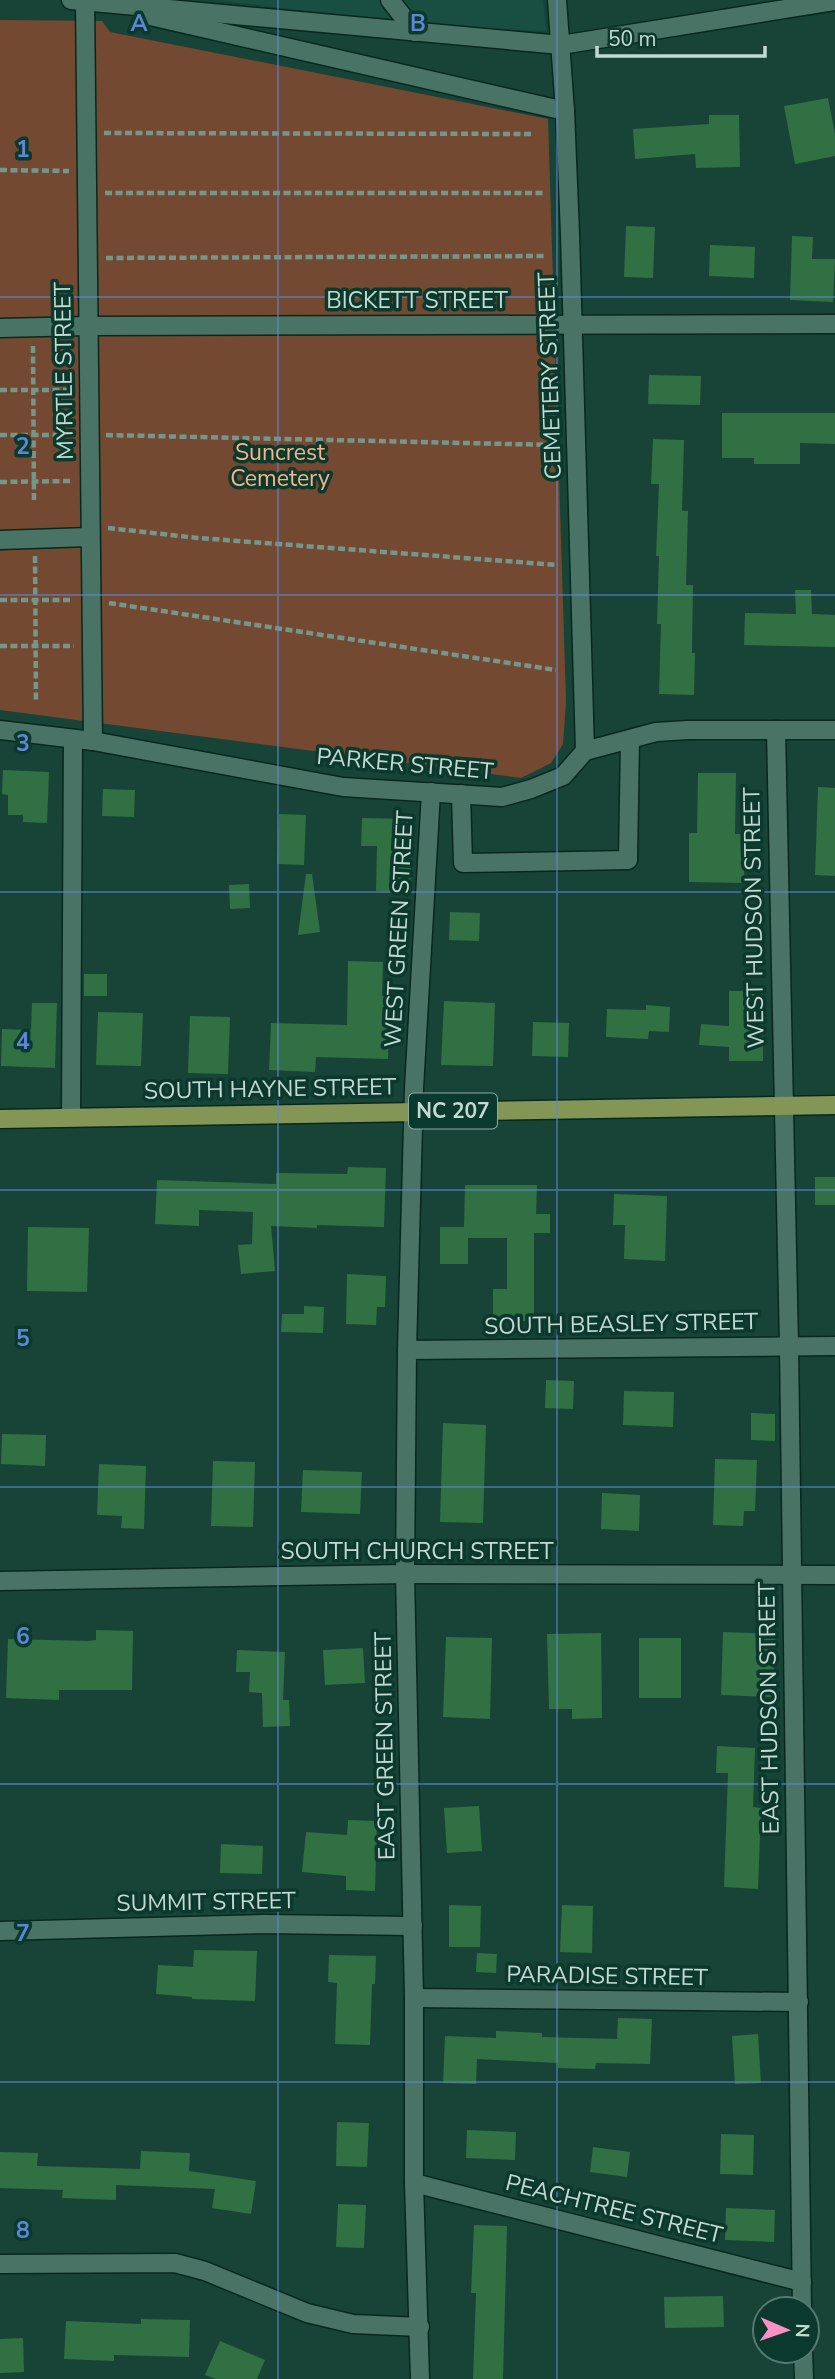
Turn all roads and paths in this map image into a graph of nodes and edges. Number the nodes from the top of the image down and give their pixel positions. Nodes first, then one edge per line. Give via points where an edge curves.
1 (390, 0) edge
2 (556, 0) edge
3 (80, 1) edge
4 (835, 1) edge
5 (239, 7) edge
6 (415, 32) junction
7 (561, 45) junction
8 (565, 111) junction
9 (86, 133) junction
10 (534, 134) dead end
11 (0, 170) edge
12 (87, 171) junction
13 (87, 193) junction
14 (546, 193) dead end
15 (545, 256) dead end
16 (87, 259) junction
17 (835, 324) edge
18 (573, 325) junction
19 (88, 326) junction
20 (32, 327) junction
21 (0, 328) edge
22 (0, 390) edge
23 (33, 390) junction
24 (89, 390) junction
25 (0, 435) edge
26 (33, 435) junction
27 (89, 435) junction
28 (554, 445) dead end
29 (34, 481) junction
30 (89, 481) junction
31 (0, 482) edge
32 (34, 502) dead end
33 (90, 532) junction
34 (35, 539) junction
35 (0, 540) edge
36 (558, 565) dead end
37 (0, 600) edge
38 (36, 600) junction
39 (91, 600) junction
40 (0, 646) edge
41 (37, 646) junction
42 (92, 646) junction
43 (556, 670) dead end
44 (36, 702) dead end
45 (0, 730) edge
46 (776, 730) junction
47 (835, 730) edge
48 (630, 738) junction
49 (73, 739) junction
50 (93, 741) junction
51 (585, 751) junction
52 (431, 792) junction
53 (461, 794) junction
54 (835, 1105) edge
55 (783, 1106) junction
56 (413, 1111) junction
57 (71, 1117) junction
58 (0, 1119) edge
59 (789, 1346) junction
60 (835, 1346) edge
61 (407, 1350) junction
62 (405, 1574) junction
63 (835, 1575) edge
64 (791, 1576) junction
65 (0, 1581) edge
66 (413, 1926) junction
67 (0, 1931) edge
68 (414, 1998) junction
69 (799, 2002) junction
70 (414, 2183) junction
71 (0, 2264) edge
72 (802, 2282) junction
73 (802, 2295) edge
74 (420, 2327) junction
75 (420, 2379) edge

1 - 6 street
2 - 7 street, CEMETERY STREET
3 - 5 street
3 - 8 street
3 - 9 street, MYRTLE STREET
4 - 7 street
5 - 6 street
6 - 7 street
7 - 8 street, CEMETERY STREET
8 - 18 street, CEMETERY STREET
9 - 10 path
9 - 12 street, MYRTLE STREET
11 - 12 path
12 - 13 street, MYRTLE STREET
13 - 14 path
13 - 16 street, MYRTLE STREET
15 - 16 path
16 - 19 street, MYRTLE STREET
17 - 18 street, BICKETT STREET
18 - 19 street, BICKETT STREET
18 - 51 street, CEMETERY STREET
19 - 20 street, BICKETT STREET
19 - 24 street, MYRTLE STREET
20 - 21 street, BICKETT STREET
20 - 23 path
22 - 23 path
23 - 24 path
23 - 26 path
24 - 27 street, MYRTLE STREET
25 - 26 path
26 - 27 path
26 - 29 path
27 - 28 path
27 - 30 street, MYRTLE STREET
29 - 30 path
29 - 31 path
29 - 32 path
30 - 33 street, MYRTLE STREET
33 - 34 street
33 - 36 path
33 - 39 street, MYRTLE STREET
34 - 35 street
34 - 38 path
37 - 38 path
38 - 39 path
38 - 41 path
39 - 42 street, MYRTLE STREET
39 - 43 path
40 - 41 path
41 - 42 path
41 - 44 path
42 - 50 street, MYRTLE STREET
45 - 49 street, PARKER STREET
46 - 47 street
46 - 48 street via 688,730
46 - 55 street, WEST HUDSON STREET
48 - 51 street
48 - 53 street via 628,860 463,863
49 - 50 street, PARKER STREET
49 - 57 street
50 - 52 street, PARKER STREET via 343,787
51 - 53 street, PARKER STREET via 563,776 531,789 502,797
52 - 53 street, PARKER STREET
52 - 56 street, WEST GREEN STREET
54 - 55 main road, SOUTH HAYNE STREET / NC 207
55 - 56 main road, SOUTH HAYNE STREET / NC 207
55 - 59 street, EAST HUDSON STREET
56 - 57 main road, SOUTH HAYNE STREET / NC 207
56 - 61 street, EAST GREEN STREET
57 - 58 main road, SOUTH HAYNE STREET / NC 207
59 - 60 street, SOUTH BEASLEY STREET
59 - 61 street, SOUTH BEASLEY STREET
59 - 64 street, EAST HUDSON STREET
61 - 62 street, EAST GREEN STREET
62 - 64 street, SOUTH CHURCH STREET
62 - 65 street, SOUTH CHURCH STREET
62 - 66 street, EAST GREEN STREET
63 - 64 street, SOUTH CHURCH STREET
64 - 69 street, EAST HUDSON STREET
66 - 67 street, SUMMIT STREET via 264,1924
66 - 68 street, EAST GREEN STREET
68 - 69 street, PARADISE STREET
68 - 70 street, EAST GREEN STREET
69 - 72 street, EAST HUDSON STREET
70 - 72 street, PEACHTREE STREET
70 - 74 street, EAST GREEN STREET
71 - 74 street via 175,2263 307,2313 354,2324
72 - 73 street, EAST HUDSON STREET
74 - 75 street, EAST GREEN STREET

